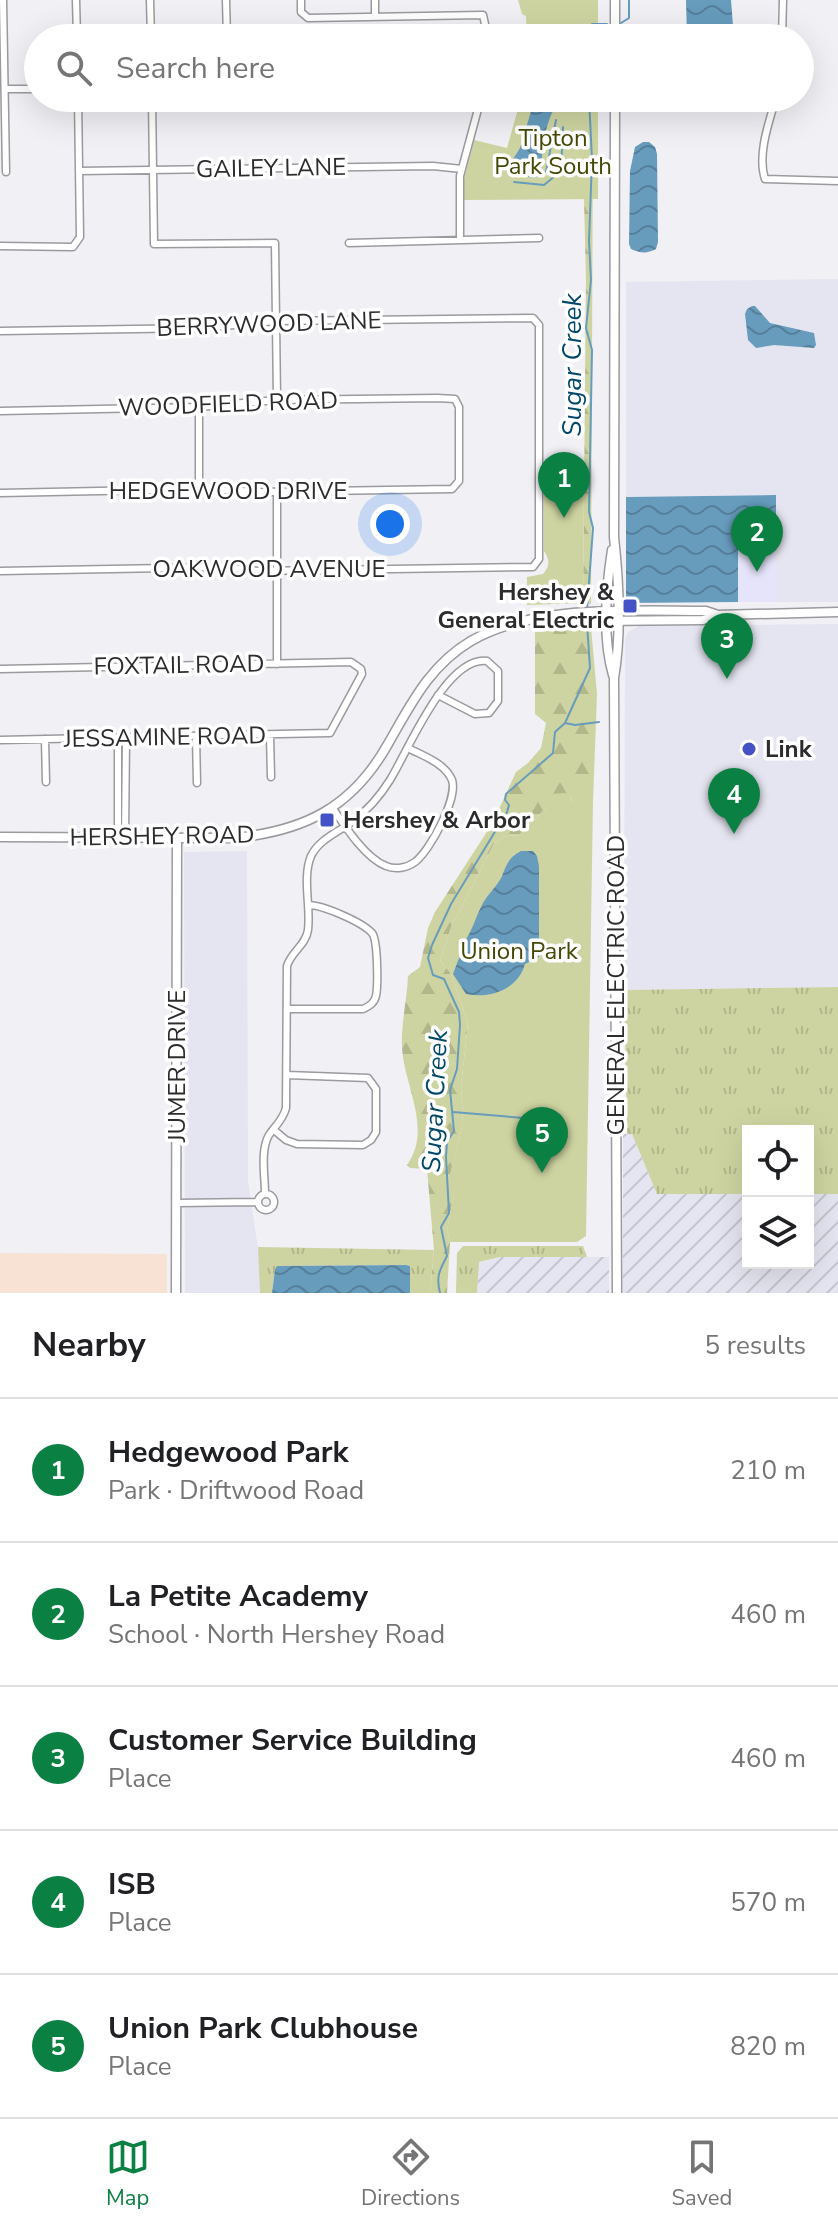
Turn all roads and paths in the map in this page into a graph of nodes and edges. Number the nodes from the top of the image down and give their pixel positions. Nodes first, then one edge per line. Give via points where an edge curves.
1 (3, 0) edge
2 (76, 0) edge
3 (150, 0) edge
4 (226, 0) edge
5 (301, 0) edge
6 (375, 0) edge
7 (615, 0) edge
8 (783, 0) edge
9 (375, 17) junction
10 (77, 24) edge
11 (151, 24) edge
12 (227, 24) edge
13 (485, 24) edge
14 (615, 24) edge
15 (782, 24) edge
16 (5, 89) junction
17 (24, 89) edge
18 (78, 112) edge
19 (152, 112) edge
20 (476, 112) edge
21 (615, 112) edge
22 (772, 112) edge
23 (462, 169) junction
24 (153, 170) junction
25 (79, 171) junction
26 (6, 172) dead end
27 (838, 181) edge
28 (539, 238) dead end
29 (460, 240) junction
30 (349, 243) dead end
31 (0, 246) edge
32 (276, 321) junction
33 (0, 331) edge
34 (277, 400) junction
35 (199, 407) junction
36 (0, 411) edge
37 (456, 487) joint
38 (199, 489) junction
39 (277, 492) junction
40 (0, 493) edge
41 (536, 564) joint
42 (0, 571) edge
43 (277, 571) junction
44 (838, 612) edge
45 (613, 616) junction
46 (277, 664) junction
47 (0, 669) edge
48 (438, 695) junction
49 (330, 733) joint
50 (270, 736) junction
51 (196, 737) junction
52 (122, 738) junction
53 (45, 739) junction
54 (0, 740) edge
55 (408, 748) junction
56 (271, 777) dead end
57 (46, 782) dead end
58 (197, 783) dead end
59 (332, 807) junction
60 (345, 827) junction
61 (0, 837) edge
62 (122, 838) junction
63 (177, 838) junction
64 (308, 905) junction
65 (287, 1009) junction
66 (287, 1075) junction
67 (274, 1130) junction
68 (265, 1193) junction
69 (258, 1202) junction
70 (177, 1203) junction
71 (176, 1293) edge
72 (617, 1293) edge

1 - 16 street
2 - 10 street
3 - 11 street
4 - 12 street
5 - 9 street via 305,17
6 - 9 street
7 - 14 main road
8 - 15 street
9 - 13 street via 483,15
16 - 17 street
16 - 26 street
18 - 25 street
19 - 24 street
20 - 23 street
21 - 45 main road, GENERAL ELECTRIC ROAD via 618,566
22 - 27 street via 764,142 765,179
23 - 24 street, GAILEY LANE
23 - 29 street
24 - 25 street, GAILEY LANE
24 - 32 street via 154,244 275,243
25 - 31 street via 77,244
28 - 29 street
29 - 30 street
32 - 33 street, BERRYWOOD LANE via 202,328
32 - 34 street
32 - 41 street, BERRYWOOD LANE via 537,320
34 - 35 street, WOODFIELD ROAD
34 - 37 street, WOODFIELD ROAD via 456,400
35 - 36 street, WOODFIELD ROAD
35 - 38 street
37 - 39 street, HEDGEWOOD DRIVE
38 - 39 street, HEDGEWOOD DRIVE
38 - 40 street, HEDGEWOOD DRIVE
39 - 43 street
41 - 43 street, OAKWOOD AVENUE
42 - 43 street, OAKWOOD AVENUE
43 - 46 street
44 - 45 main road, HERSHEY ROAD
45 - 59 main road, HERSHEY ROAD via 531,619 501,626 470,642 420,687 371,771
45 - 72 main road, GENERAL ELECTRIC ROAD via 608,656 614,678
46 - 47 street, FOXTAIL ROAD
46 - 49 street, FOXTAIL ROAD via 357,665 360,681
48 - 48 street via 485,715 498,701 498,671 487,661 472,663
48 - 55 street
49 - 50 street, JESSAMINE ROAD
50 - 51 street, JESSAMINE ROAD
50 - 56 street
51 - 52 street, JESSAMINE ROAD
51 - 58 street
52 - 53 street, JESSAMINE ROAD
52 - 62 street
53 - 54 street, JESSAMINE ROAD
53 - 57 street
55 - 60 street via 377,799
55 - 60 street via 444,768 453,785 451,803 419,859 402,868 383,865
59 - 60 street
59 - 63 main road, HERSHEY ROAD via 270,834
60 - 64 street via 312,854
61 - 62 main road, HERSHEY ROAD
62 - 63 main road, HERSHEY ROAD
63 - 70 main road, JUMER DRIVE
64 - 65 street via 308,933 287,966
64 - 65 street via 323,907 372,933 376,997 363,1009
65 - 66 street
66 - 67 street via 285,1114
66 - 67 street via 368,1078 376,1089 376,1132 363,1145 297,1144
67 - 68 street via 265,1145
68 - 69 street
68 - 69 street via 272,1197 272,1207 265,1210
69 - 70 street
70 - 71 main road, JUMER DRIVE

